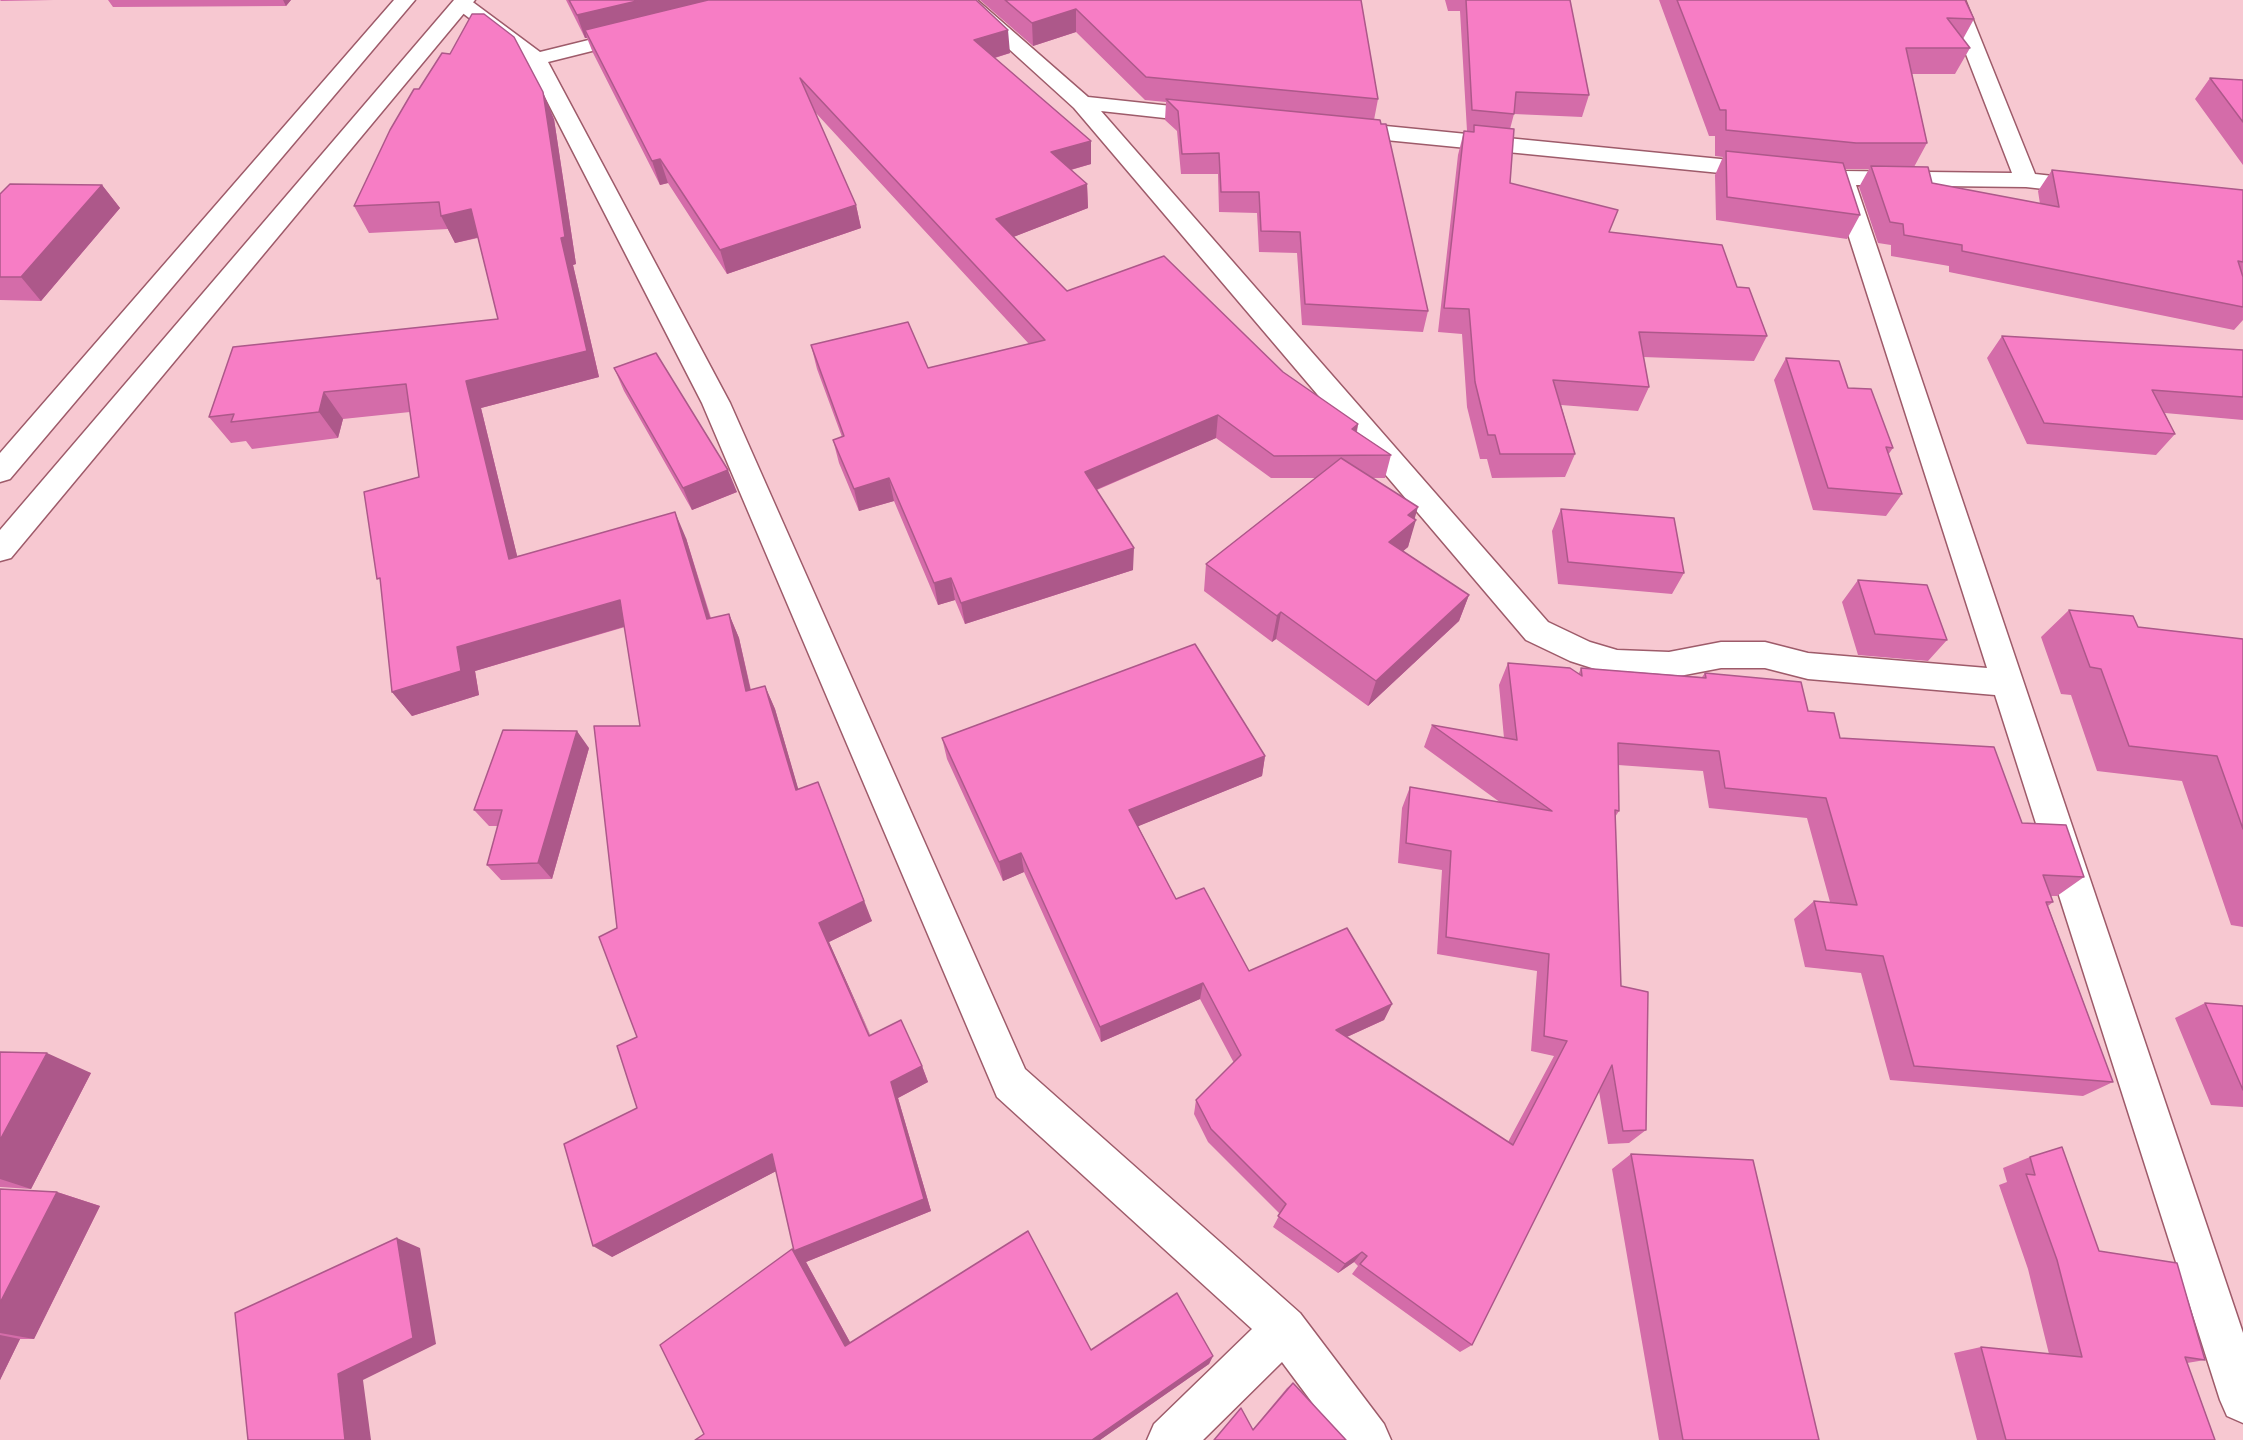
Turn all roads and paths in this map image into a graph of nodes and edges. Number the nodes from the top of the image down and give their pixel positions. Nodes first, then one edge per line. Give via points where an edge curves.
1 (405, 0) edge
2 (965, 0) edge
3 (1955, 0) edge
4 (464, 2) edge
5 (650, 31) edge
6 (536, 59) junction
7 (1082, 103) junction
8 (1236, 118) edge
9 (1319, 127) edge
10 (1842, 178) junction
11 (2026, 180) junction
12 (2106, 188) edge
13 (0, 472) edge
14 (0, 550) edge
15 (2009, 683) junction
16 (1284, 1329) junction
17 (2243, 1400) edge
18 (1170, 1440) edge
19 (1368, 1440) edge

1 - 13 street
2 - 7 street
3 - 11 street
4 - 6 street
4 - 14 street
5 - 6 street
6 - 16 street via 716,404 1011,1083
7 - 8 street
7 - 15 street via 1537,631 1581,652 1617,663 1669,665 1721,655 1765,655 1808,666
9 - 10 street
10 - 11 street
10 - 15 street
11 - 12 street
15 - 17 street
16 - 18 street
16 - 19 street

